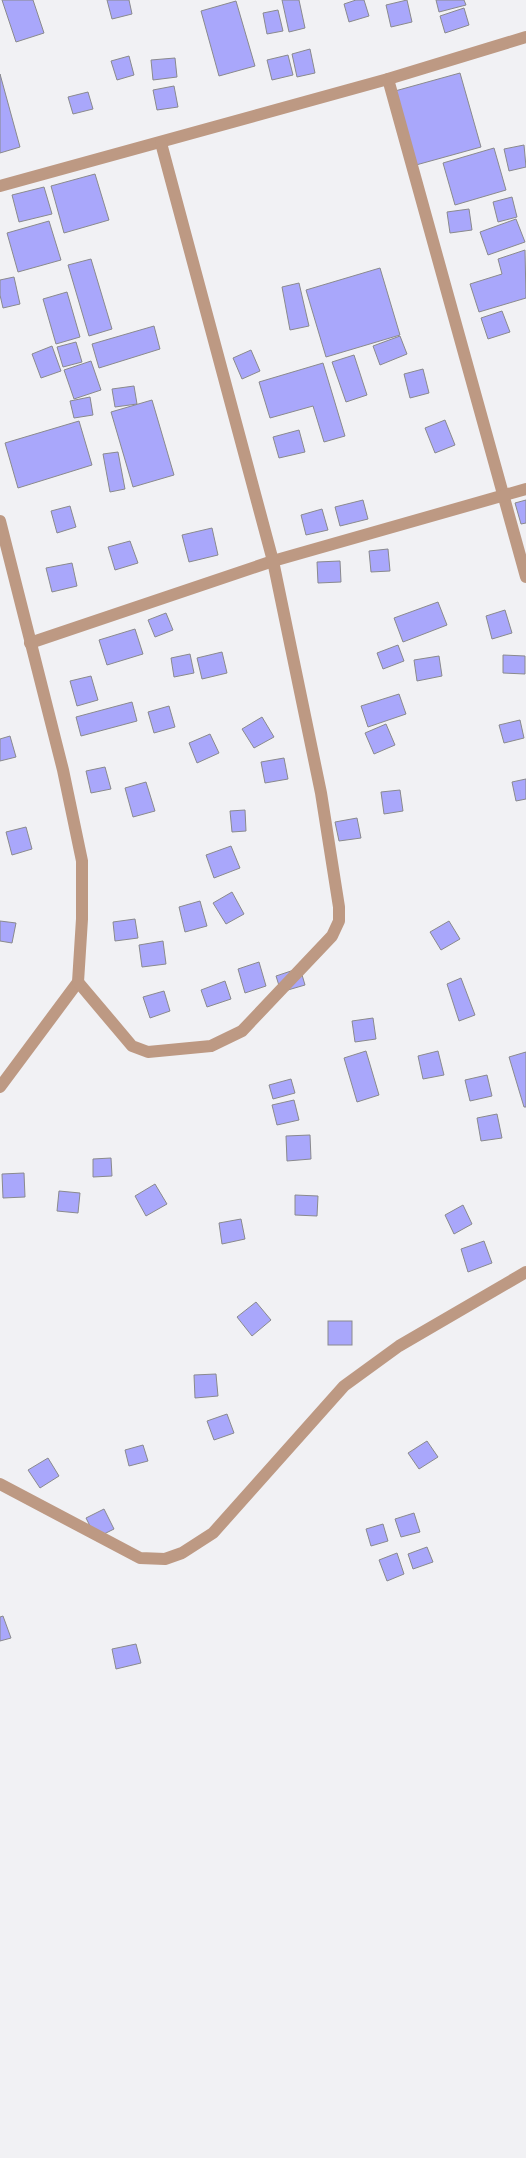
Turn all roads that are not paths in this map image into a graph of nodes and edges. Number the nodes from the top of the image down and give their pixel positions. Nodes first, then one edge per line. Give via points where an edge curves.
1 (526, 37) edge
2 (388, 79) junction
3 (161, 143) junction
4 (0, 186) edge
5 (526, 490) edge
6 (503, 495) junction
7 (0, 521) edge
8 (273, 562) junction
9 (526, 576) edge
10 (30, 642) junction
11 (78, 982) junction
12 (0, 1087) edge
13 (526, 1272) edge
14 (0, 1484) edge

1 - 2 street
2 - 3 street
2 - 6 street
3 - 4 street
3 - 8 street
5 - 6 street
6 - 8 street
6 - 9 street
7 - 10 street
8 - 10 street
8 - 11 street via 329,840 339,907 332,936 242,1031 211,1046 148,1052 132,1046
10 - 11 street via 82,861
11 - 12 street
13 - 14 street via 398,1346 344,1386 214,1532 182,1553 166,1559 140,1558

